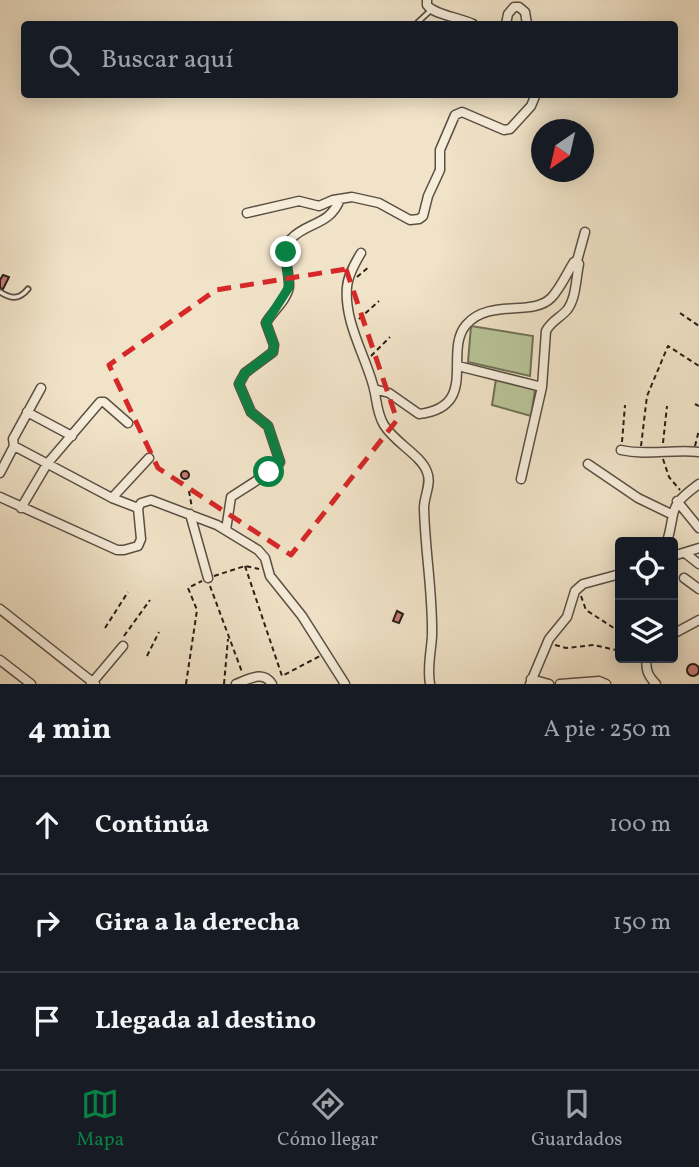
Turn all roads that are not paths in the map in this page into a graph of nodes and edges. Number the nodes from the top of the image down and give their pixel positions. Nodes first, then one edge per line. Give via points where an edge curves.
1 (427, 0) edge
2 (431, 10) junction
3 (419, 21) edge
4 (467, 21) edge
5 (507, 21) edge
6 (527, 21) edge
7 (534, 98) edge
8 (340, 199) junction
9 (247, 213) dead end
10 (585, 232) dead end
11 (362, 253) dead end
12 (577, 261) junction
13 (28, 289) dead end
14 (0, 292) edge
15 (458, 366) junction
16 (542, 387) junction
17 (41, 388) dead end
18 (374, 389) junction
19 (27, 412) junction
20 (128, 423) dead end
21 (72, 436) junction
22 (14, 446) junction
23 (621, 450) road end
24 (697, 451) edge
25 (149, 458) dead end
26 (47, 464) junction
27 (588, 464) dead end
28 (0, 473) edge
29 (521, 479) dead end
30 (699, 484) edge
31 (0, 497) edge
32 (112, 498) junction
33 (681, 498) junction
34 (21, 508) junction
35 (138, 508) junction
36 (191, 514) junction
37 (671, 514) junction
38 (699, 528) edge
39 (226, 530) junction
40 (668, 537) edge
41 (699, 548) edge
42 (685, 553) junction
43 (678, 555) edge
44 (699, 564) edge
45 (615, 575) edge
46 (208, 578) road end
47 (684, 578) dead end
48 (699, 589) edge
49 (0, 609) edge
50 (699, 620) edge
51 (678, 631) edge
52 (123, 646) dead end
53 (0, 660) edge
54 (646, 663) edge
55 (530, 682) edge
56 (92, 683) edge
57 (31, 684) edge
58 (236, 684) edge
59 (272, 684) edge
60 (345, 684) edge
61 (430, 684) edge
62 (549, 684) edge
63 (561, 684) edge
64 (606, 684) edge
65 (656, 684) edge

1 - 2 street
2 - 3 lane
2 - 4 street
5 - 6 street via 514,7 519,7 526,12
7 - 8 street via 510,129 462,112 454,115 440,150 440,170 419,219 410,220 370,201
8 - 9 street via 319,206 299,201
8 - 39 street via 321,223 302,230 286,247 289,287 266,323 273,352 245,373 239,384 251,412 268,426 280,462 231,497
10 - 12 street
11 - 18 street via 347,286 353,325
12 - 15 street via 551,299 488,311 466,325 460,334
12 - 16 street via 572,302 546,331
13 - 14 lane via 16,298
15 - 16 street
15 - 18 street via 456,390 431,412 419,414 389,393
16 - 29 street
17 - 19 street
18 - 61 street via 382,423 419,460 429,480 424,502 432,636
19 - 21 street
19 - 22 street
20 - 21 street via 102,401
21 - 26 street
22 - 26 street
22 - 28 street
23 - 24 street
25 - 32 street
26 - 32 street
26 - 34 street
27 - 37 street
30 - 33 street
31 - 34 street
32 - 35 street
33 - 37 street
33 - 38 street
34 - 35 street via 117,550 138,546
35 - 36 street via 151,500
36 - 39 street
36 - 46 street
37 - 40 street
39 - 60 street via 265,558 270,576
41 - 42 street
42 - 43 street
42 - 44 street
45 - 55 street via 583,584 575,591 567,617 552,632
47 - 48 street
49 - 56 street
50 - 51 street
52 - 56 street
53 - 57 street
54 - 65 street
55 - 62 street
58 - 59 street via 261,675
63 - 64 street

